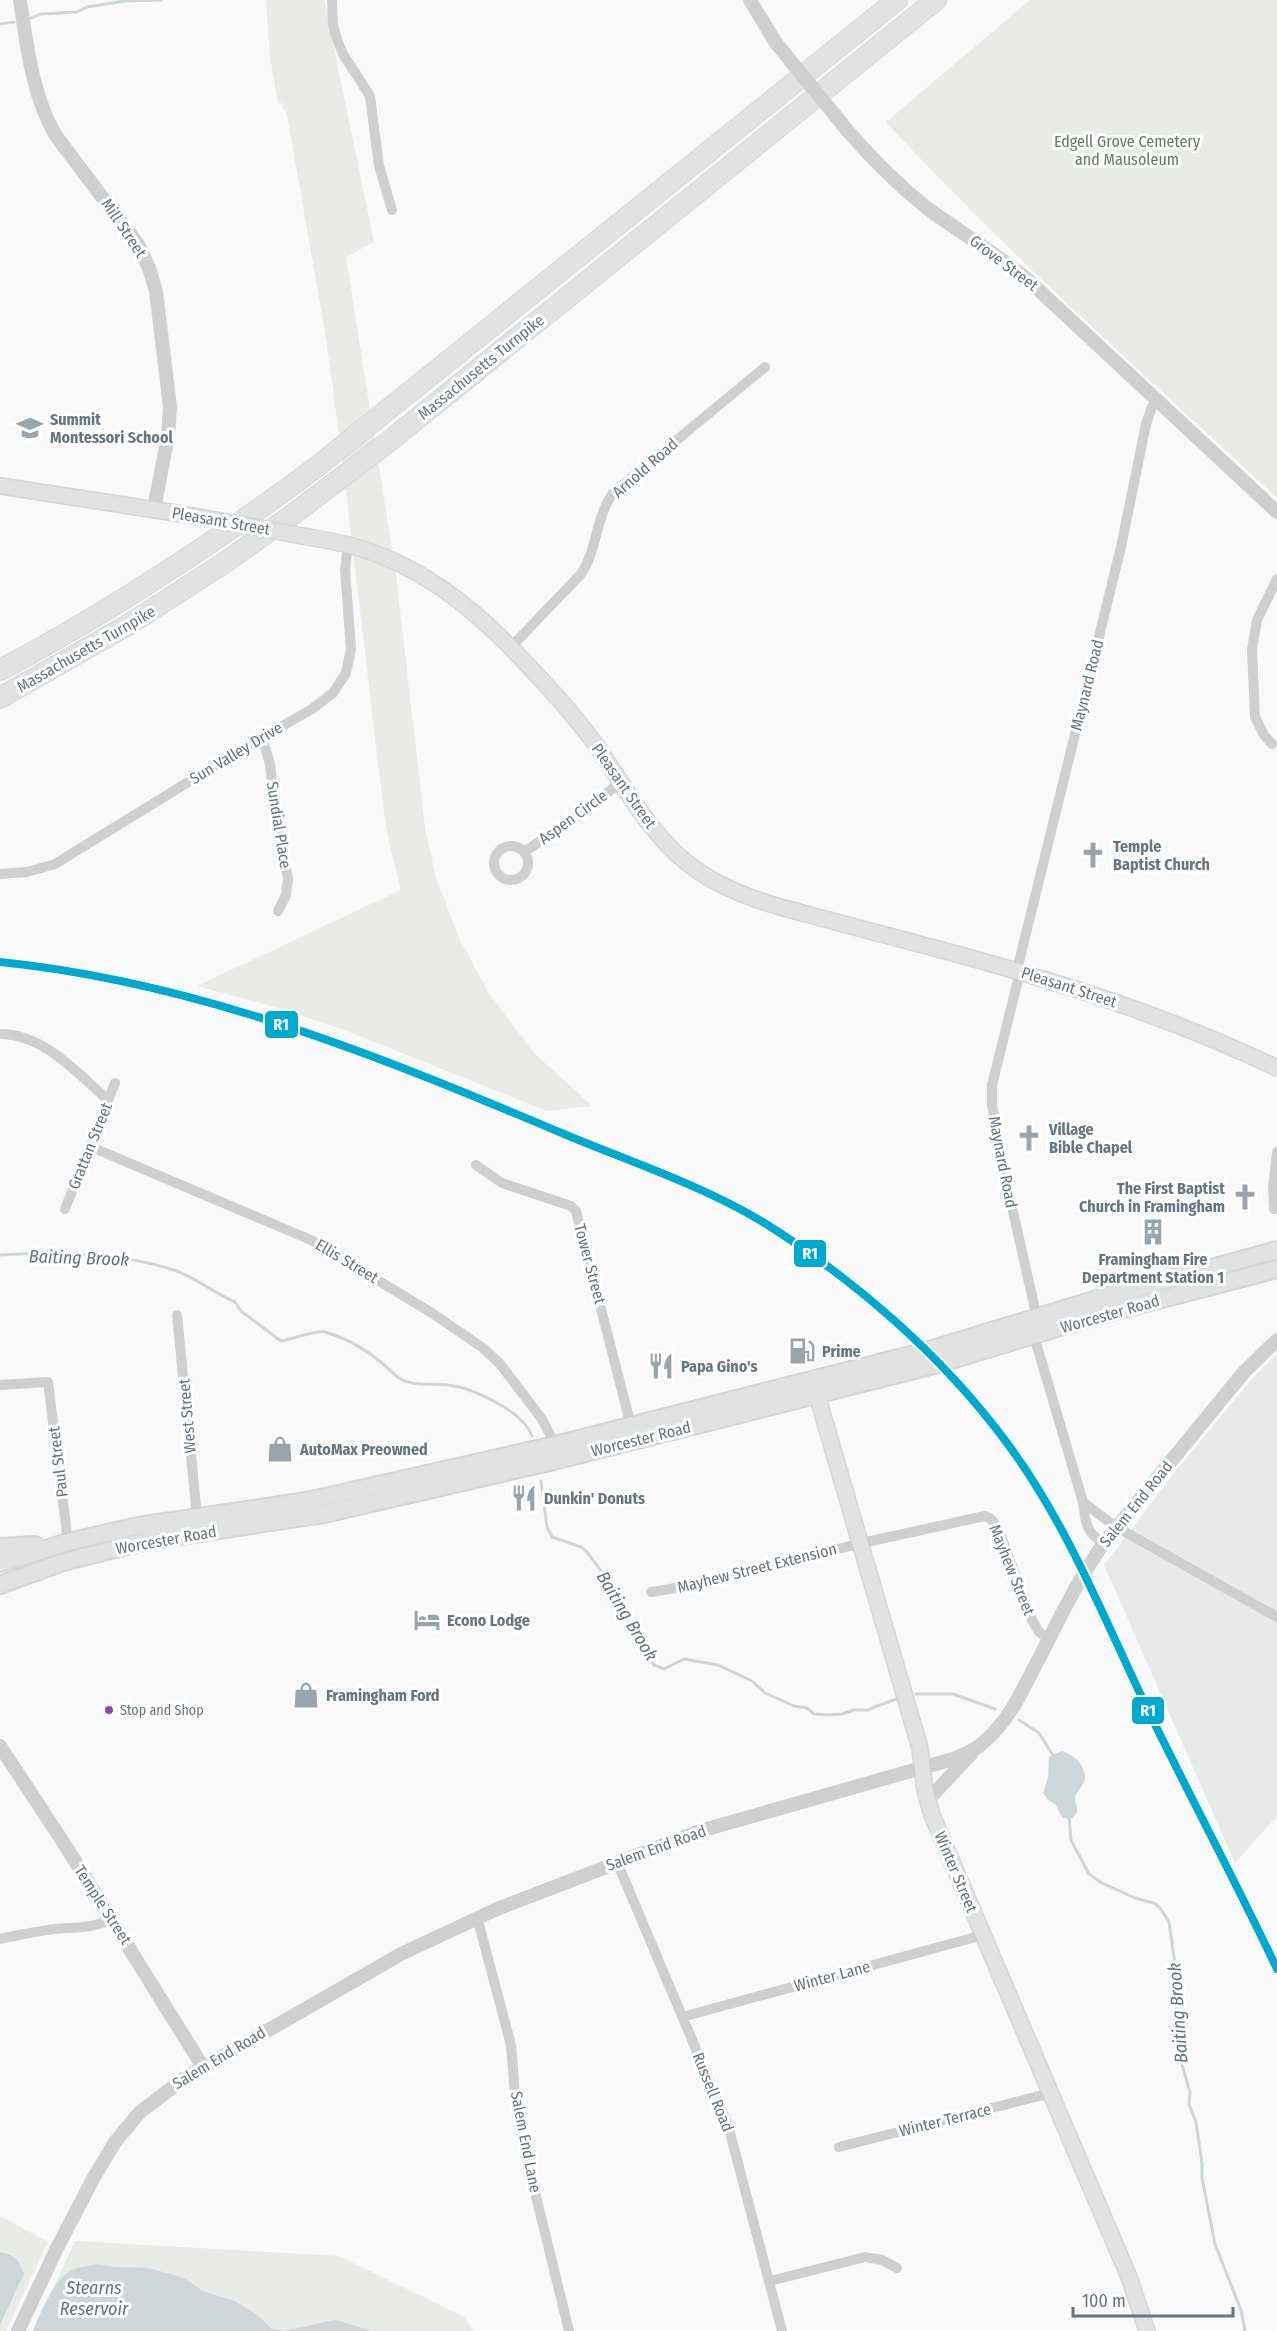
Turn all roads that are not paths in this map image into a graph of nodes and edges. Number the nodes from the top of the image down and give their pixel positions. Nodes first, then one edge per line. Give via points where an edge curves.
1 (20, 0) edge
2 (332, 0) edge
3 (750, 0) edge
4 (897, 0) edge
5 (936, 0) edge
6 (392, 210) dead end
7 (765, 367) dead end
8 (1157, 400) junction
9 (0, 486) edge
10 (154, 509) junction
11 (1277, 512) edge
12 (348, 544) junction
13 (1277, 579) edge
14 (511, 647) junction
15 (0, 670) edge
16 (0, 698) edge
17 (262, 737) junction
18 (1272, 744) dead end
19 (621, 782) junction
20 (524, 852) dead end
21 (0, 874) edge
22 (278, 911) dead end
23 (1019, 971) junction
24 (0, 1034) edge
25 (1277, 1068) edge
26 (115, 1083) dead end
27 (108, 1100) junction
28 (89, 1146) junction
29 (1277, 1152) edge
30 (476, 1165) dead end
31 (64, 1209) dead end
32 (1277, 1209) edge
33 (1277, 1242) edge
34 (1277, 1250) edge
35 (1277, 1270) edge
36 (1200, 1271) junction
37 (177, 1315) dead end
38 (1037, 1318) junction
39 (1034, 1336) junction
40 (1272, 1344) edge
41 (0, 1385) edge
42 (817, 1395) junction
43 (631, 1426) junction
44 (555, 1445) junction
45 (1083, 1502) junction
46 (197, 1516) junction
47 (1116, 1527) junction
48 (68, 1542) junction
49 (862, 1543) junction
50 (1104, 1543) junction
51 (0, 1547) edge
52 (0, 1563) edge
53 (0, 1585) edge
54 (651, 1592) dead end
55 (1277, 1617) edge
56 (1049, 1639) junction
57 (0, 1746) edge
58 (976, 1749) junction
59 (923, 1767) junction
60 (927, 1801) junction
61 (616, 1862) junction
62 (477, 1917) junction
63 (111, 1918) junction
64 (983, 1935) junction
65 (0, 1939) edge
66 (682, 2017) junction
67 (203, 2067) junction
68 (1051, 2093) junction
69 (839, 2147) dead end
70 (897, 2268) dead end
71 (770, 2281) junction
72 (18, 2331) edge
73 (569, 2331) edge
74 (782, 2331) edge
75 (1147, 2331) edge

1 - 10 street, Mill Street via 36,85 49,124 139,246 155,285 170,407
2 - 6 street via 337,39 370,96 380,166
3 - 8 street, Grove Street, bridge via 776,43 874,159 926,207 1021,274
4 - 15 highway, Massachusetts Turnpike via 306,474 145,586
5 - 16 highway, Massachusetts Turnpike via 387,443 292,515 128,625
7 - 14 street, Arnold Road via 614,492 604,507 592,555 581,574
8 - 11 street, Grove Street
8 - 23 street, Maynard Road via 1146,424 1121,548
9 - 10 main road, Pleasant Street
10 - 12 main road, Pleasant Street, bridge
12 - 14 main road, Pleasant Street via 390,559 436,584
12 - 17 street, Sun Valley Drive via 345,570 351,649 346,673 341,684 323,701
13 - 18 street via 1257,620 1252,649 1255,717
14 - 19 main road, Pleasant Street via 570,712
17 - 21 street, Sun Valley Drive via 55,864
17 - 22 street, Sundial Place via 288,878 286,895
19 - 20 street, Aspen Circle
19 - 23 main road, Pleasant Street via 676,853 724,887 771,905
23 - 25 main road, Pleasant Street via 1142,1012
23 - 38 street, Maynard Road via 992,1085 992,1105
24 - 27 street via 19,1036 42,1046
26 - 27 street, Grattan Street
27 - 28 street, Grattan Street
28 - 31 street, Grattan Street
28 - 44 street, Ellis Street via 311,1239 432,1312 500,1364 542,1419
29 - 32 street via 1273,1187
30 - 43 street, Tower Street via 502,1183 576,1211
33 - 36 highway
34 - 36 highway, Worcester Road
35 - 39 highway, Worcester Road
36 - 38 highway, Worcester Road
37 - 46 street, West Street
38 - 43 highway, Worcester Road via 926,1351
39 - 42 highway, Worcester Road
39 - 45 street
40 - 47 street, Salem End Road via 1232,1386
41 - 48 street, Paul Street via 48,1382
42 - 49 main road, Winter Street
42 - 53 highway, Worcester Road via 367,1505 117,1548 56,1564
43 - 44 highway, Worcester Road
44 - 46 highway, Worcester Road via 307,1502
45 - 47 street
45 - 50 street via 1089,1532
46 - 48 highway, Worcester Road
47 - 50 street, Salem End Road
47 - 55 street
48 - 51 highway
48 - 52 highway, Worcester Road
49 - 54 street, Mayhew Street Extension
49 - 56 street, Mayhew Street via 988,1516 998,1528 1035,1628
49 - 59 main road, Winter Street
50 - 56 street, Salem End Road
56 - 58 street, Salem End Road via 1007,1715
57 - 63 street, Temple Street
58 - 59 street, Salem End Road
58 - 60 street
59 - 60 main road, Winter Street
59 - 61 street, Salem End Road via 744,1817
60 - 64 main road, Winter Street
61 - 62 street, Salem End Road
61 - 66 street, Russell Road
62 - 67 street, Salem End Road via 401,1954
62 - 73 street, Salem End Lane via 507,2025 522,2139
63 - 65 street via 87,1928
63 - 67 street, Temple Street
64 - 66 street, Winter Lane
64 - 68 main road, Winter Street
66 - 71 street, Russell Road via 728,2125
67 - 72 street, Salem End Road via 153,2100 115,2142 67,2228
68 - 69 street, Winter Terrace
68 - 75 main road, Winter Street via 1133,2286
70 - 71 street via 866,2257
71 - 74 street, Russell Road

